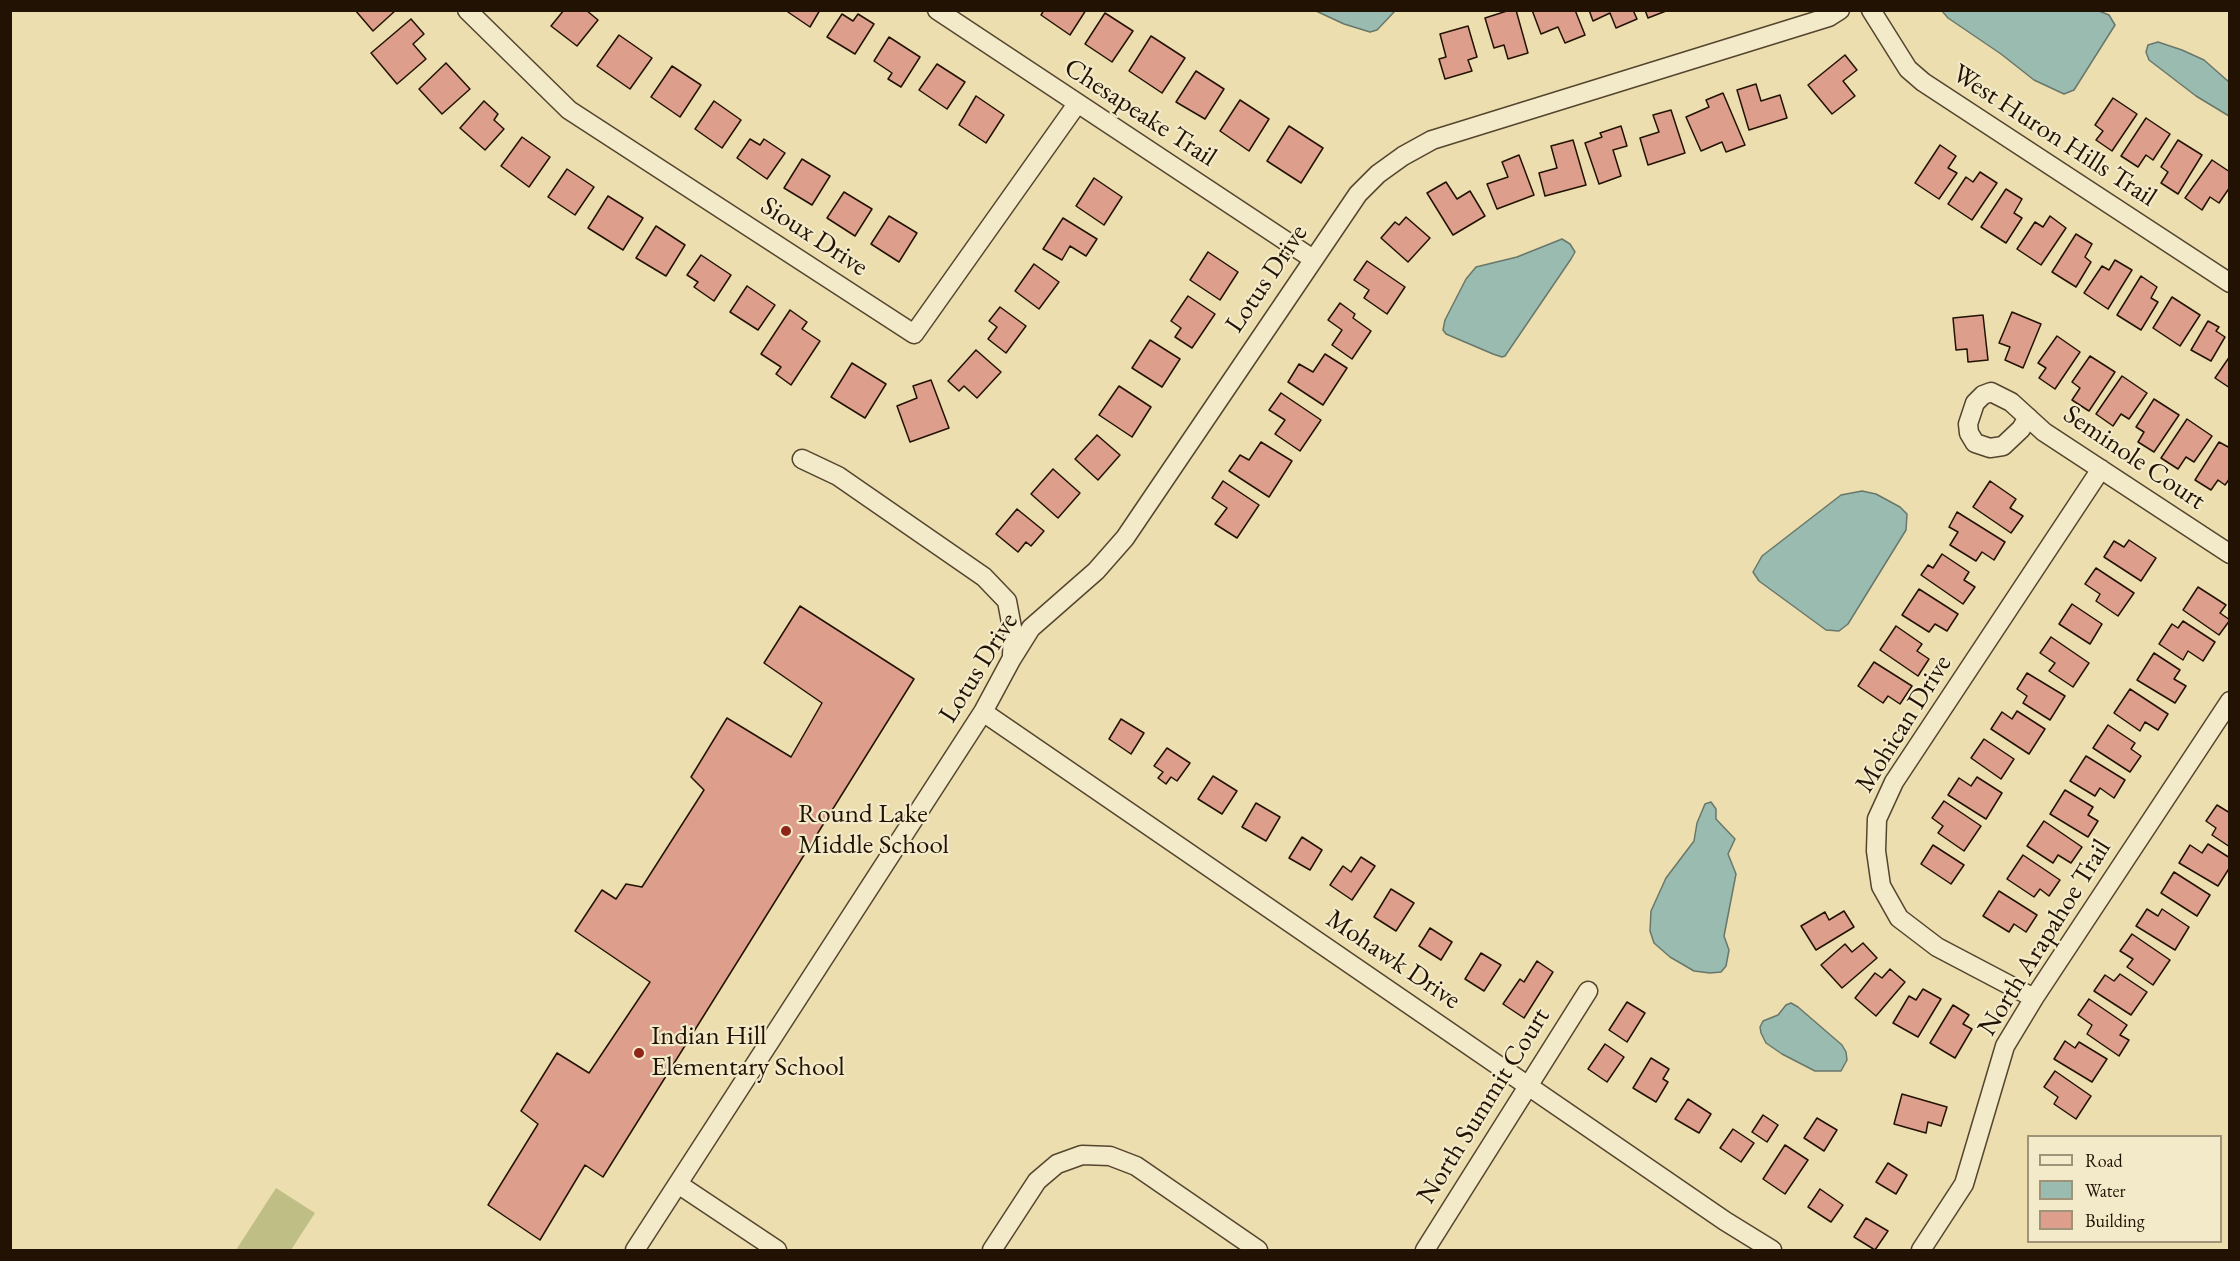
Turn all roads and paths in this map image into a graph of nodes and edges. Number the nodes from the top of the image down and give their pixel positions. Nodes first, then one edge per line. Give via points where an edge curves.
1 (467, 10) edge
2 (937, 10) edge
3 (1840, 10) edge
4 (1871, 10) edge
5 (1077, 104) junction
6 (1313, 259) junction
7 (2229, 283) edge
8 (2028, 417) junction
9 (802, 459) dead end
10 (2101, 469) junction
11 (2229, 554) edge
12 (1011, 660) junction
13 (2229, 701) edge
14 (983, 712) junction
15 (1588, 991) dead end
16 (2034, 998) junction
17 (1528, 1086) junction
18 (678, 1184) junction
19 (635, 1251) edge
20 (777, 1251) edge
21 (992, 1251) edge
22 (1258, 1251) edge
23 (1425, 1251) edge
24 (1772, 1251) edge
25 (1921, 1251) edge

1 - 5 street, Sioux Drive via 569,110 914,334
2 - 5 street, Chesapeake Trail
3 - 6 street, Lotus Drive via 1432,140 1395,162 1365,187
4 - 7 street, West Huron Hills Trail via 1908,69 1923,82
5 - 6 street, Chesapeake Trail
6 - 12 street, Lotus Drive via 1125,538 1096,571 1031,628
8 - 8 street, Seminole Court via 1991,392 1975,403 1969,433 1975,443 1990,448 2003,446
8 - 10 street, Seminole Court
9 - 12 street via 838,476 984,577 1007,601 1013,633
10 - 11 street, Seminole Court
10 - 16 street, Mohican Drive via 1894,782 1877,819 1881,886 1899,918 1938,947
12 - 14 street, Lotus Drive
13 - 16 street, North Arapahoe Trail
14 - 17 street, Mohawk Drive
14 - 18 street, Lotus Drive
15 - 17 street, North Summit Court
16 - 25 street, North Arapahoe Trail via 2005,1046 1964,1184
17 - 23 street, North Summit Court
17 - 24 street, Mohawk Drive
18 - 19 street, Lotus Drive
18 - 20 street
21 - 22 street via 1037,1181 1057,1164 1082,1155 1110,1156 1136,1166

